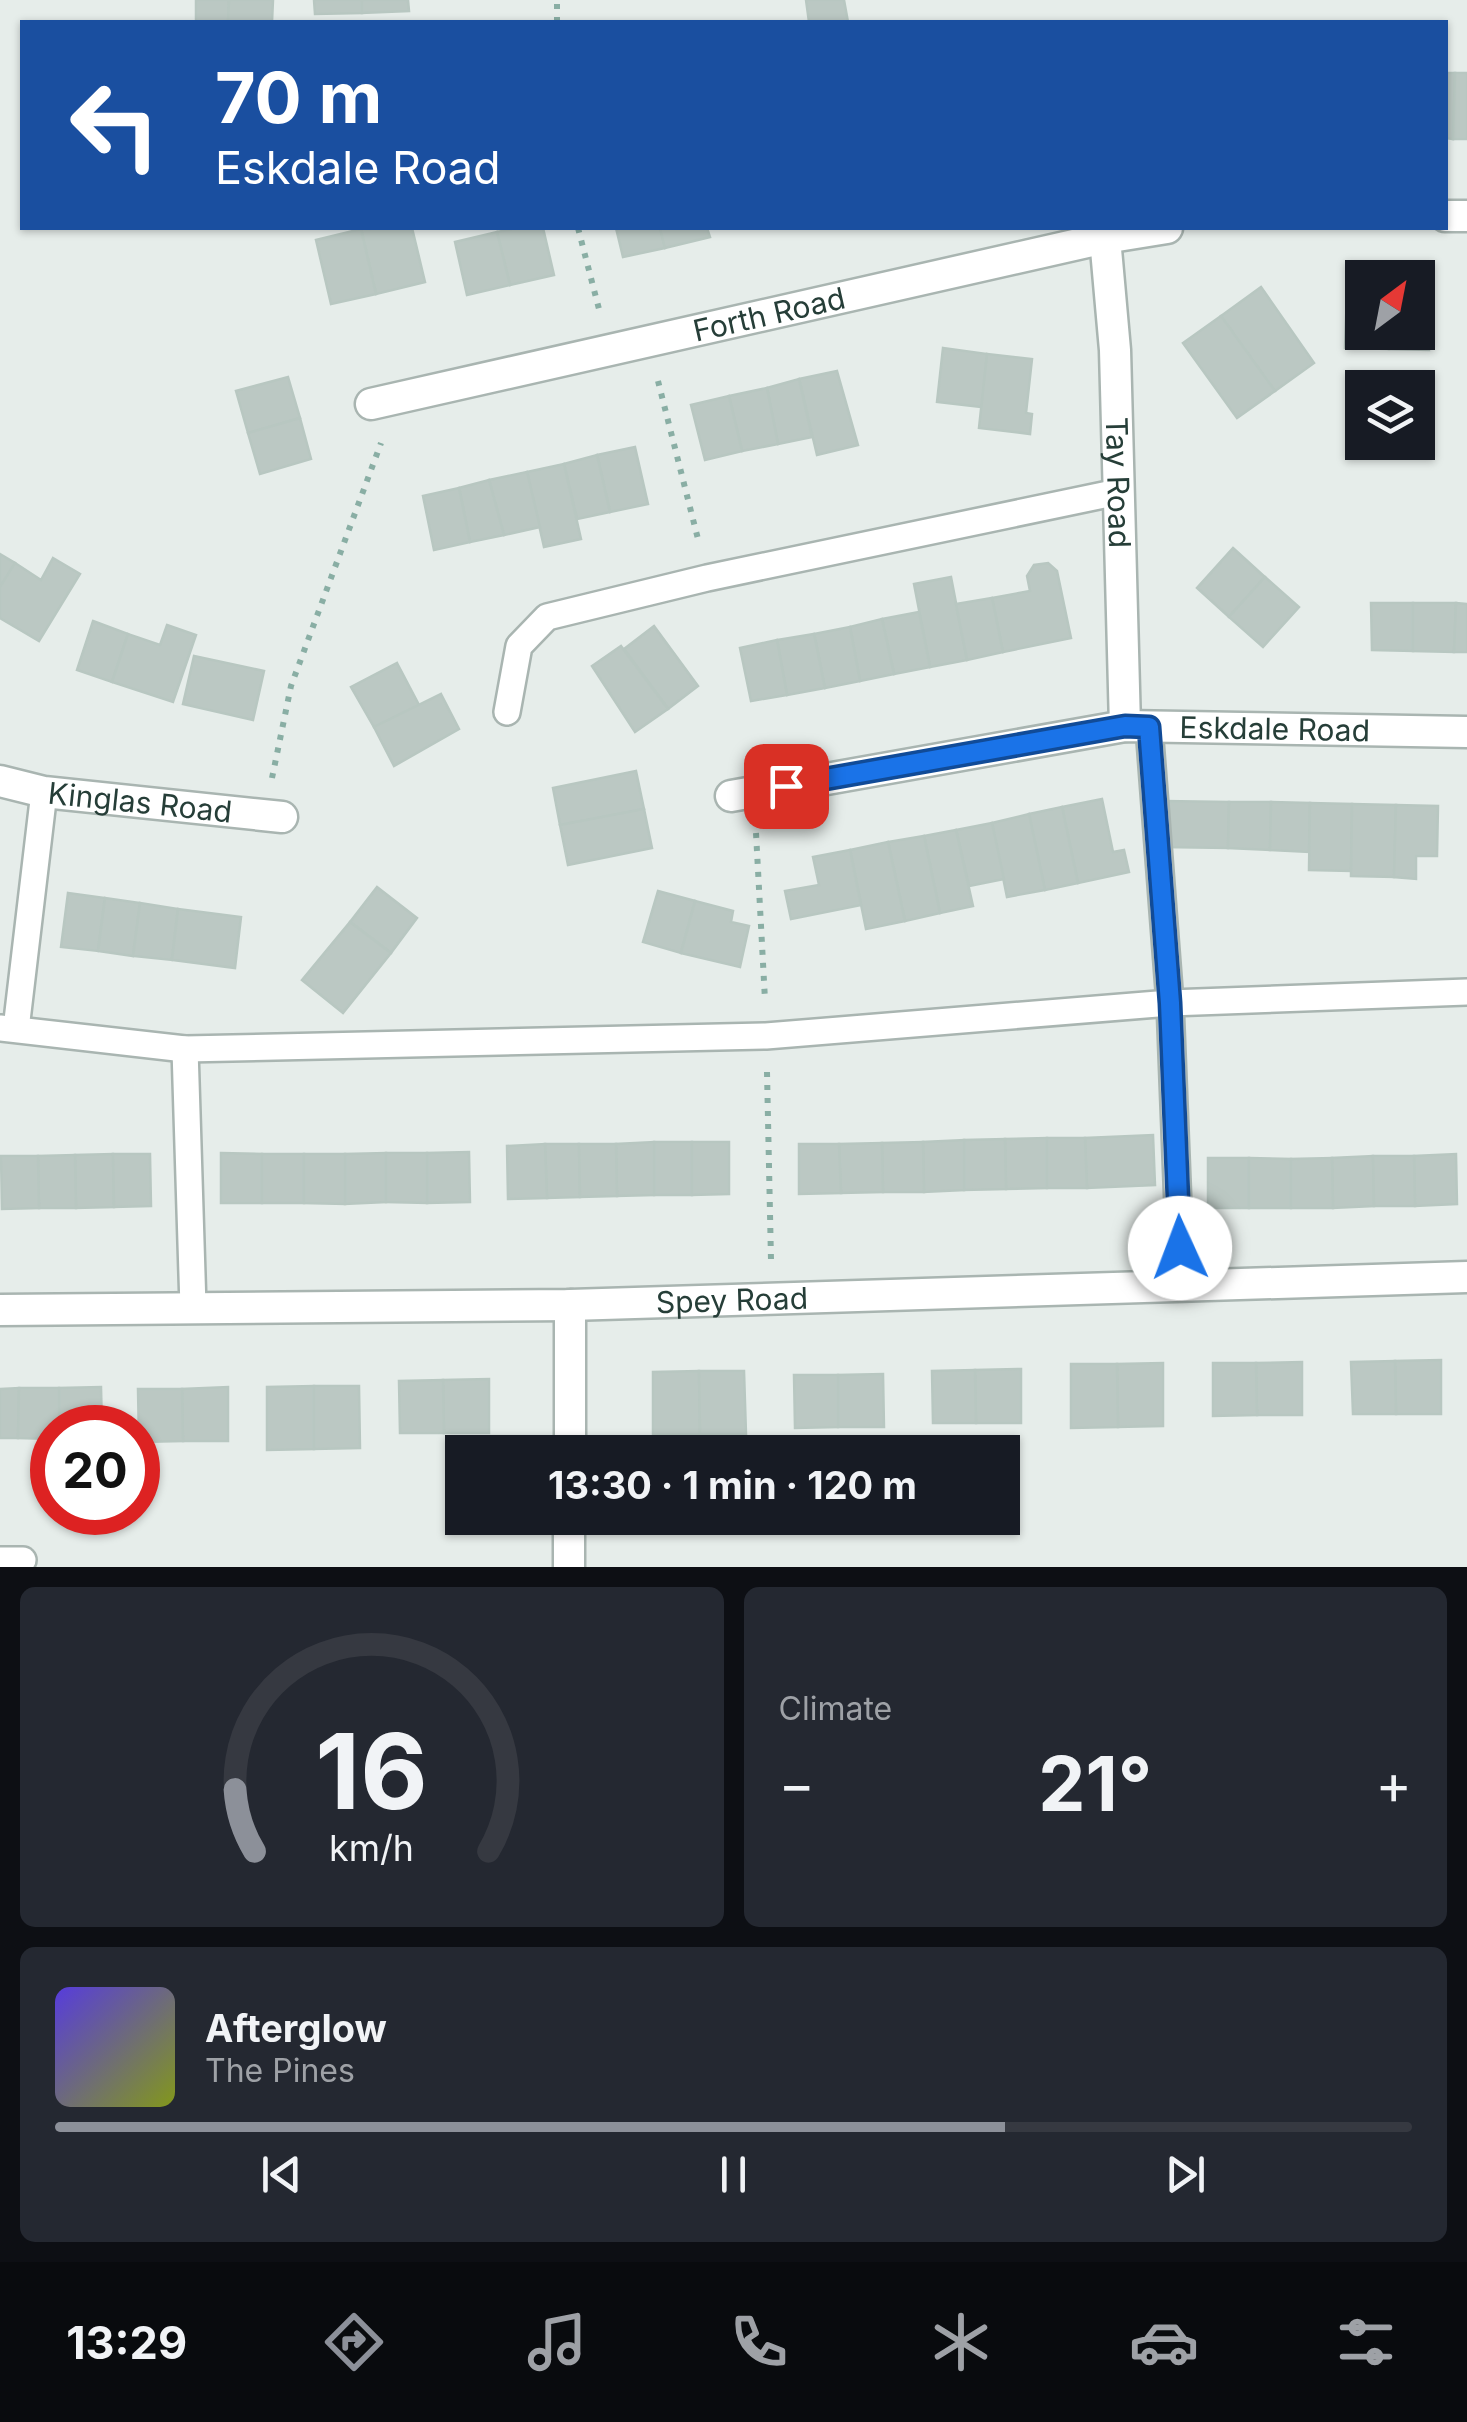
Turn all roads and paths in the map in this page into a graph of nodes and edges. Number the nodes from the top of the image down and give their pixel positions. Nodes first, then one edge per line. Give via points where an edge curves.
1 (579, 230) edge
2 (1155, 230) edge
3 (1105, 238) junction
4 (648, 341) junction
5 (610, 349) junction
6 (384, 402) joint
7 (1118, 492) junction
8 (708, 578) junction
9 (507, 712) dead end
10 (1137, 726) junction
11 (1467, 732) edge
12 (0, 781) edge
13 (44, 792) junction
14 (740, 794) joint
15 (273, 816) joint
16 (1467, 992) edge
17 (1170, 1003) junction
18 (8, 1029) edge
19 (766, 1036) junction
20 (185, 1049) junction
21 (1467, 1277) edge
22 (1181, 1283) junction
23 (771, 1298) junction
24 (570, 1304) junction
25 (193, 1307) junction
26 (0, 1310) edge
27 (570, 1435) edge
28 (569, 1535) edge
29 (569, 1567) edge

1 - 5 path
2 - 3 street, Forth Road
3 - 4 street, Forth Road
3 - 7 street, Tay Road via 1116,350
4 - 5 street, Forth Road
4 - 8 path
5 - 6 street, Forth Road
6 - 15 path via 291,686
7 - 8 lane
7 - 10 street, Tay Road
8 - 9 lane via 547,616 518,646
10 - 11 street, Eskdale Road
10 - 14 street, Eskdale Road
10 - 17 lane
12 - 13 street, Kinglas Road
13 - 15 street, Kinglas Road
13 - 18 lane
14 - 19 path via 760,852
16 - 17 lane
17 - 19 lane
17 - 22 lane
18 - 20 lane
19 - 20 lane
19 - 23 path
20 - 25 lane
21 - 22 street, Spey Road
22 - 23 street, Spey Road
23 - 24 street, Spey Road
24 - 25 street, Spey Road
24 - 27 street
25 - 26 street, Spey Road
28 - 29 street

